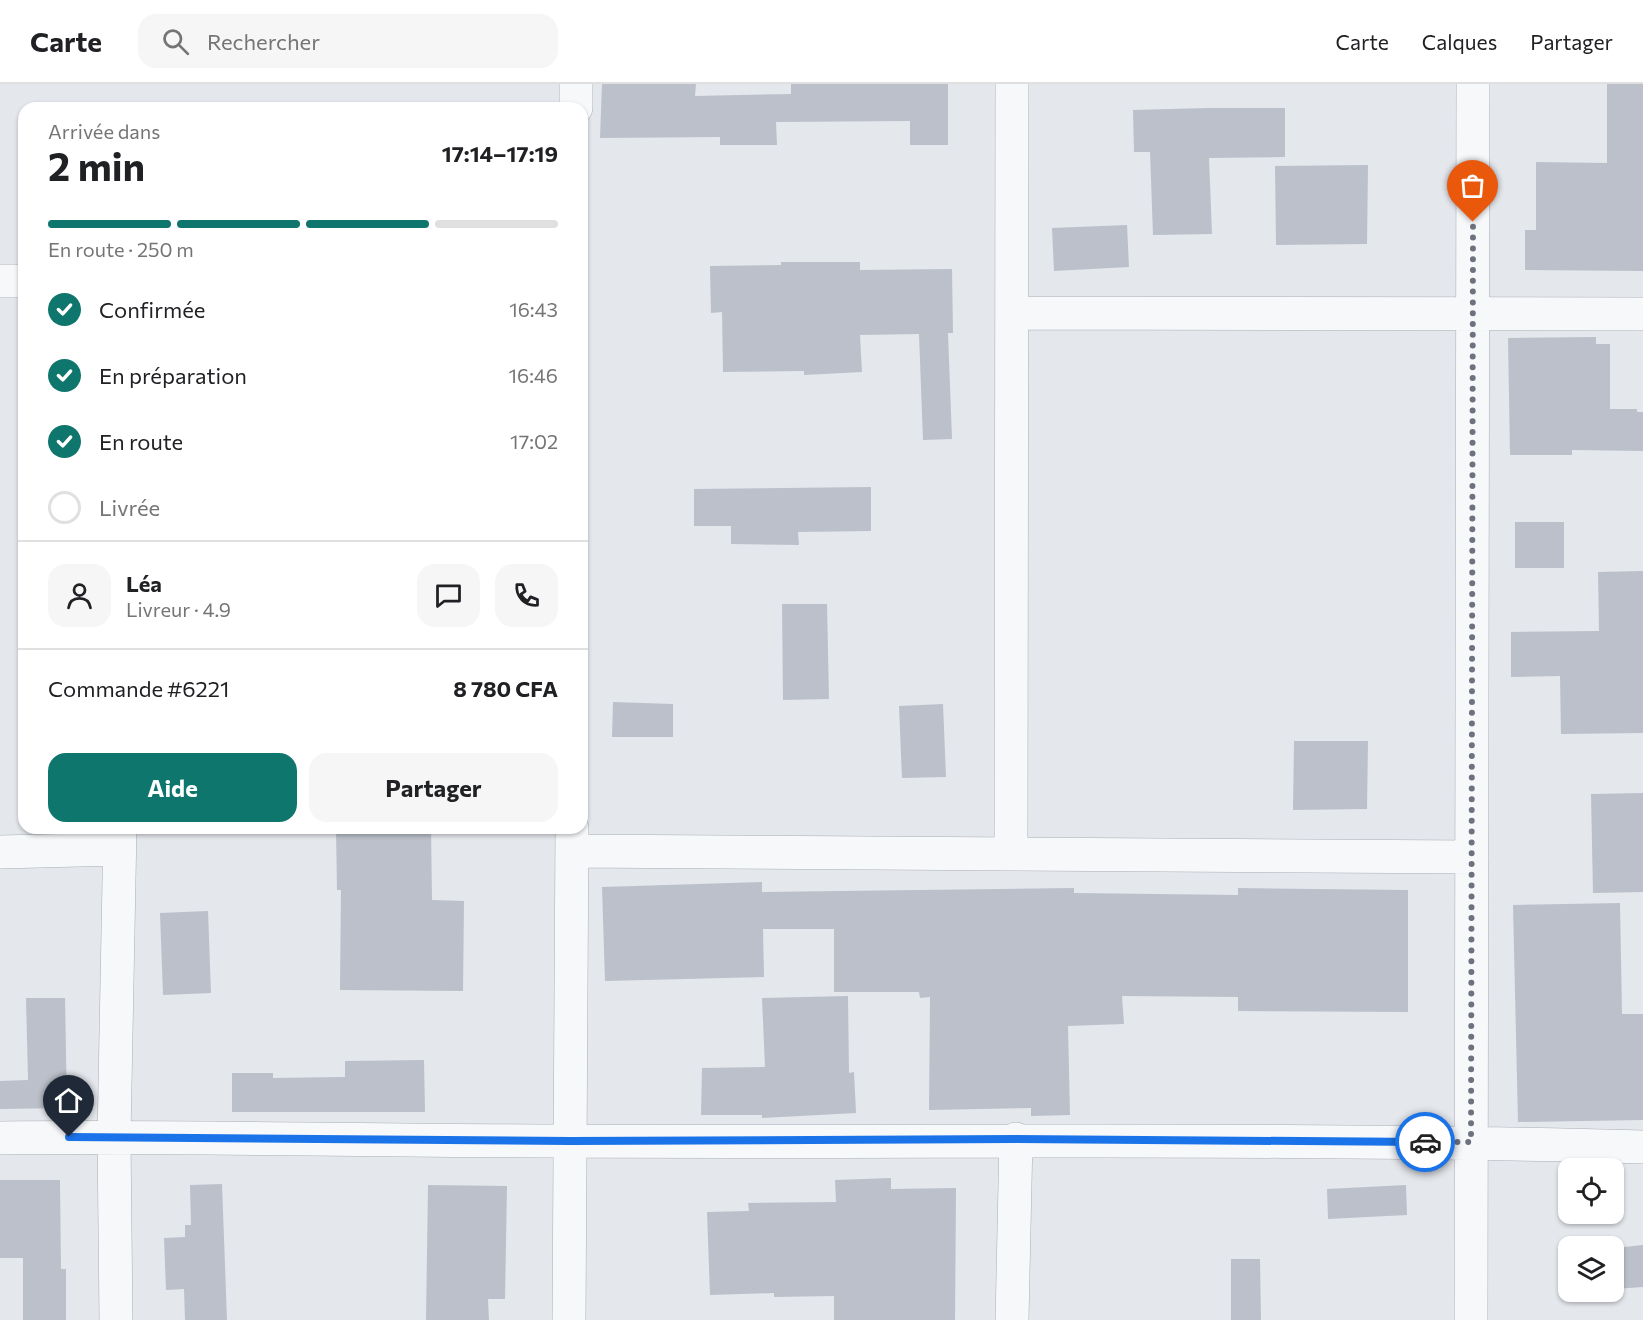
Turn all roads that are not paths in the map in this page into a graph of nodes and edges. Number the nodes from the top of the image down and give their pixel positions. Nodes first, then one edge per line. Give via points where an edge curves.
1 (576, 84) edge
2 (1012, 84) edge
3 (1473, 84) edge
4 (576, 102) edge
5 (0, 281) edge
6 (18, 281) edge
7 (1012, 313) junction
8 (1473, 313) junction
9 (1643, 314) edge
10 (120, 839) edge
11 (572, 840) edge
12 (0, 852) edge
13 (1011, 854) junction
14 (1472, 857) junction
15 (114, 1137) junction
16 (0, 1138) edge
17 (1016, 1139) junction
18 (570, 1141) junction
19 (1471, 1142) junction
20 (1643, 1147) edge
21 (116, 1320) edge
22 (569, 1320) edge
23 (1012, 1320) edge
24 (1471, 1320) edge

1 - 4 street
2 - 7 street
3 - 8 street
5 - 6 street
7 - 8 street
7 - 13 street
8 - 9 street
8 - 14 street
10 - 12 street
10 - 15 street
11 - 13 street
11 - 18 street
13 - 14 street
14 - 19 street
15 - 16 street
15 - 18 street
15 - 21 street
17 - 18 street
17 - 19 street
17 - 23 street
18 - 22 street
19 - 20 street
19 - 24 street

